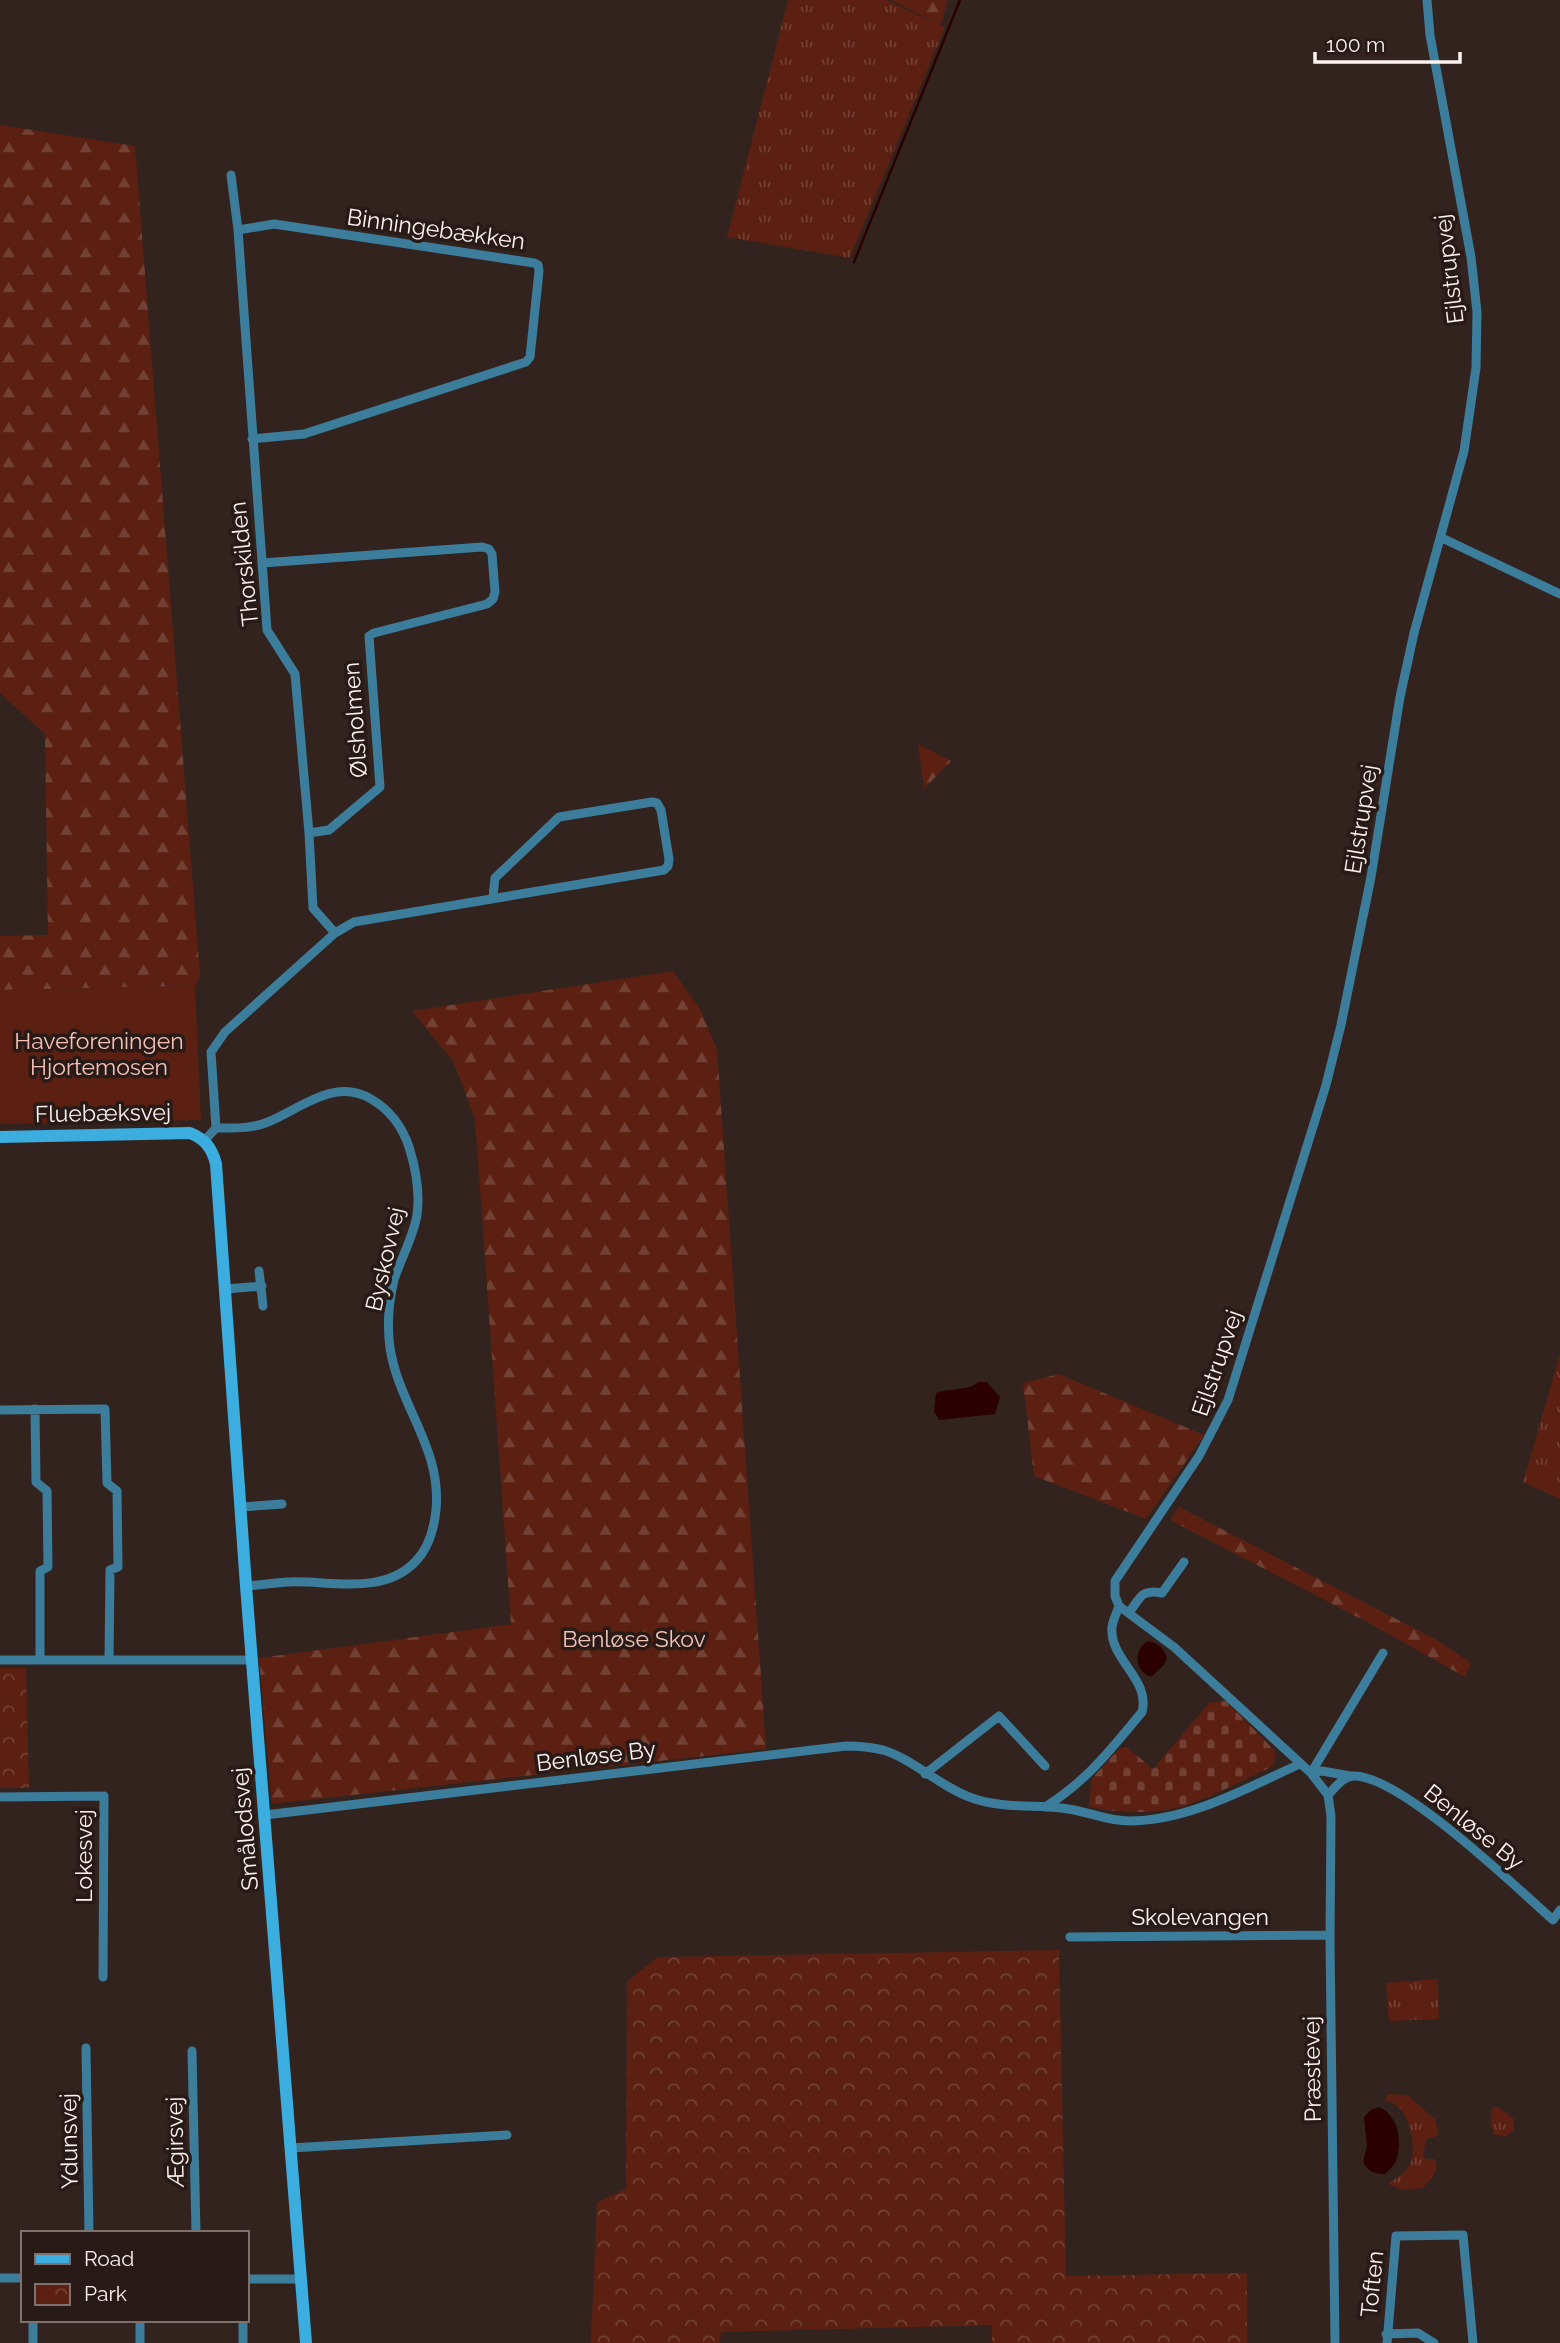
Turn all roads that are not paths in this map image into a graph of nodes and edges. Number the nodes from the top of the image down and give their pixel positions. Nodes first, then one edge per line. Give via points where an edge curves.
1 (1427, 0) edge
2 (231, 175) dead end
3 (238, 230) junction
4 (252, 439) junction
5 (1442, 538) junction
6 (261, 563) junction
7 (1560, 594) edge
8 (309, 833) junction
9 (493, 897) junction
10 (335, 933) junction
11 (216, 1128) junction
12 (0, 1136) edge
13 (204, 1141) junction
14 (259, 1270) dead end
15 (262, 1286) junction
16 (225, 1289) junction
17 (263, 1306) dead end
18 (35, 1409) junction
19 (0, 1410) edge
20 (282, 1504) dead end
21 (241, 1507) junction
22 (1184, 1562) dead end
23 (246, 1586) junction
24 (1119, 1606) junction
25 (1129, 1613) junction
26 (1383, 1653) dead end
27 (0, 1660) edge
28 (40, 1660) junction
29 (109, 1660) junction
30 (252, 1660) junction
31 (1300, 1764) junction
32 (1045, 1766) dead end
33 (1311, 1773) junction
34 (925, 1774) junction
35 (1351, 1776) junction
36 (1068, 1793) junction
37 (1328, 1795) junction
38 (0, 1797) edge
39 (1045, 1807) junction
40 (1072, 1809) junction
41 (265, 1815) junction
42 (1560, 1910) edge
43 (1330, 1935) junction
44 (1070, 1937) dead end
45 (103, 1977) dead end
46 (86, 2048) dead end
47 (192, 2051) dead end
48 (507, 2134) dead end
49 (291, 2148) junction
50 (89, 2231) edge
51 (196, 2231) edge
52 (0, 2278) edge
53 (21, 2278) edge
54 (248, 2279) edge
55 (301, 2279) junction
56 (33, 2322) edge
57 (140, 2322) edge
58 (243, 2322) edge
59 (1386, 2339) edge
60 (33, 2343) edge
61 (140, 2343) edge
62 (243, 2343) edge
63 (306, 2343) edge
64 (1335, 2343) edge
65 (1434, 2343) edge
66 (1473, 2343) edge

1 - 5 street, Ejlstrupvej via 1477,312 1472,401
2 - 3 street, Thorskilden
3 - 4 street, Thorskilden
3 - 4 street, Binningebækken via 274,224 534,263 539,271 526,362 304,434
4 - 6 street, Thorskilden
5 - 7 street
5 - 24 street, Ejlstrupvej via 1400,697 1371,877 1326,1085 1228,1400 1199,1456 1115,1581
6 - 8 street, Thorskilden via 267,630 295,674
6 - 8 street, Ølsholmen via 482,547 492,554 495,593 487,604 369,636 380,788 329,831
8 - 10 street, Thorskilden via 313,908
9 - 9 street via 664,870 669,859 661,810 652,802 559,817 495,878
9 - 10 street via 354,922
10 - 11 street via 225,1032 211,1052
11 - 13 street
11 - 23 street, Byskovvej via 246,1128 267,1122 335,1091 368,1096 390,1113 406,1136 418,1189 417,1215 394,1280 389,1314 390,1348 435,1474 435,1521 428,1544 404,1572 386,1580
12 - 13 street, Fluebæksvej via 181,1132
13 - 16 street, Smålodsvej via 216,1164
14 - 15 street
15 - 16 street
15 - 17 street
16 - 21 street, Smålodsvej
18 - 19 street
18 - 28 street via 36,1482 47,1491 48,1567 40,1571
18 - 29 street via 104,1409 107,1483 117,1491 118,1567 110,1570
20 - 21 street
21 - 23 street, Smålodsvej
22 - 25 street via 1162,1593 1143,1594
23 - 30 street, Smålodsvej
24 - 25 street
24 - 36 street via 1112,1641 1141,1689 1142,1712 1092,1772
25 - 31 street via 1185,1656
26 - 33 street
27 - 28 street
28 - 29 street
29 - 30 street
30 - 41 street, Smålodsvej
31 - 33 street
31 - 40 street, Benløse By via 1195,1810 1170,1816 1108,1820
32 - 34 street via 999,1716
33 - 35 street, Benløse By
33 - 37 street
34 - 39 street, Benløse By via 975,1799
34 - 41 street, Benløse By via 885,1751 846,1746
35 - 37 street
35 - 42 street, Benløse By via 1385,1785 1419,1805 1553,1920
36 - 39 street
36 - 40 street
37 - 43 street, Præstevej
38 - 45 street, Lokesvej via 104,1796
39 - 40 street, Benløse By
41 - 49 street, Smålodsvej
43 - 44 street, Skolevangen
43 - 64 street, Præstevej
46 - 50 street, Ydunsvej
47 - 51 street, Ægirsvej
48 - 49 street
49 - 55 street, Smålodsvej
52 - 53 street
54 - 55 street
55 - 63 street, Smålodsvej
56 - 60 street
57 - 61 street
58 - 62 street
59 - 65 street via 1418,2333
59 - 66 street, Toften via 1396,2236 1463,2235

